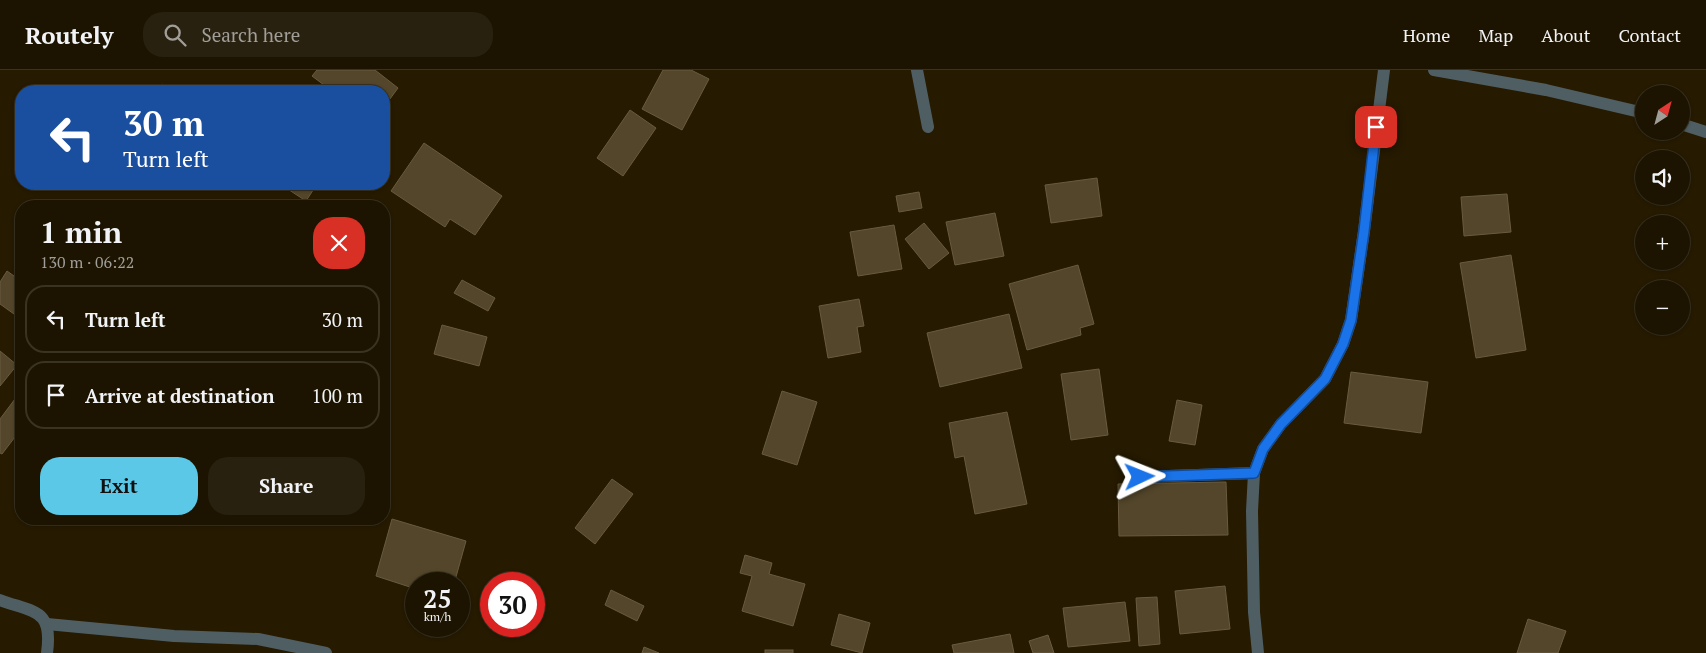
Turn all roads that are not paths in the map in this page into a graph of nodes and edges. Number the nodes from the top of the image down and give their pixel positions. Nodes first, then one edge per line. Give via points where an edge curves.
1 (917, 70) edge
2 (1384, 70) edge
3 (1434, 70) edge
4 (1635, 111) edge
5 (928, 127) dead end
6 (1690, 127) edge
7 (1706, 132) edge
8 (1254, 473) junction
9 (1140, 477) dead end
10 (0, 600) edge
11 (47, 624) junction
12 (47, 653) edge
13 (326, 653) edge
14 (1258, 653) edge

1 - 5 street
2 - 8 street via 1351,320 1325,379 1281,424 1263,449
3 - 4 street via 1546,90
6 - 7 street
8 - 9 street
8 - 14 street via 1254,612
10 - 11 street via 40,615
11 - 12 street
11 - 13 street via 174,636 258,639

